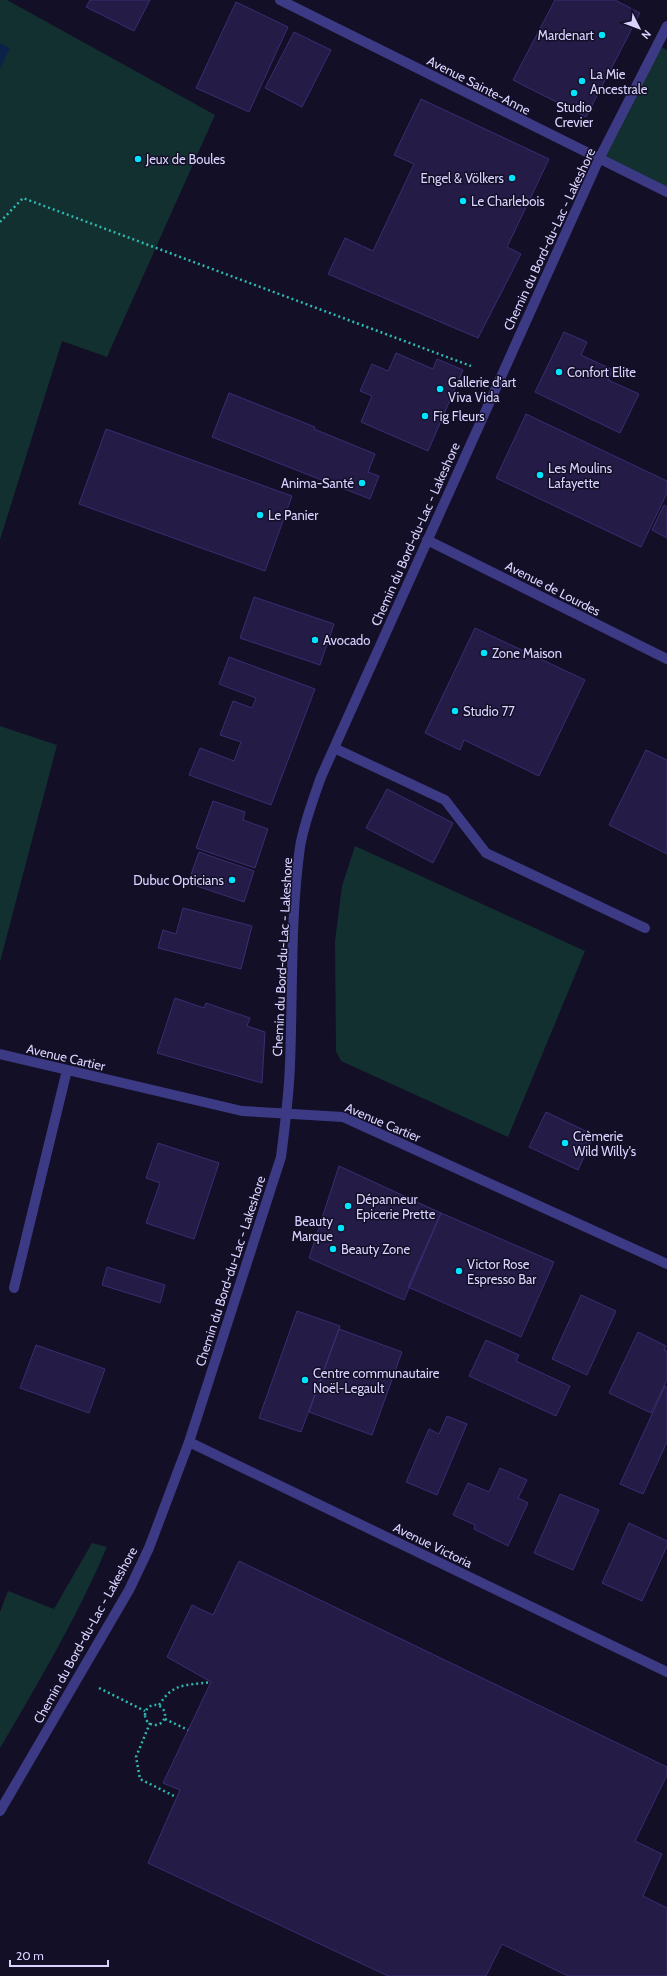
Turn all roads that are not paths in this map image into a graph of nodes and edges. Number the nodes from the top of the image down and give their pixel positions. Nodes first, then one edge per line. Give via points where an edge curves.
1 (280, 0) edge
2 (667, 26) edge
3 (599, 159) junction
4 (667, 192) edge
5 (427, 540) junction
6 (667, 659) edge
7 (334, 748) junction
8 (644, 928) dead end
9 (0, 1054) edge
10 (67, 1070) junction
11 (287, 1113) junction
12 (667, 1264) edge
13 (14, 1288) dead end
14 (189, 1442) junction
15 (667, 1672) edge
16 (0, 1811) edge

1 - 3 street, Avenue Sainte-Anne
2 - 3 street, Chemin du Bord-du-Lac - Lakeshore
3 - 4 street, Avenue Sainte-Anne
3 - 5 street, Chemin du Bord-du-Lac - Lakeshore
5 - 6 street, Avenue de Lourdes
5 - 7 street, Chemin du Bord-du-Lac - Lakeshore
7 - 8 street via 445,800 486,853
7 - 11 street, Chemin du Bord-du-Lac - Lakeshore via 305,823 300,847 294,912
9 - 10 street, Avenue Cartier
10 - 11 street, Avenue Cartier via 242,1111
10 - 13 street
11 - 12 street, Avenue Cartier via 343,1116
11 - 14 street, Chemin du Bord-du-Lac - Lakeshore via 281,1157
14 - 15 street, Avenue Victoria
14 - 16 street, Chemin du Bord-du-Lac - Lakeshore via 149,1548 129,1590

